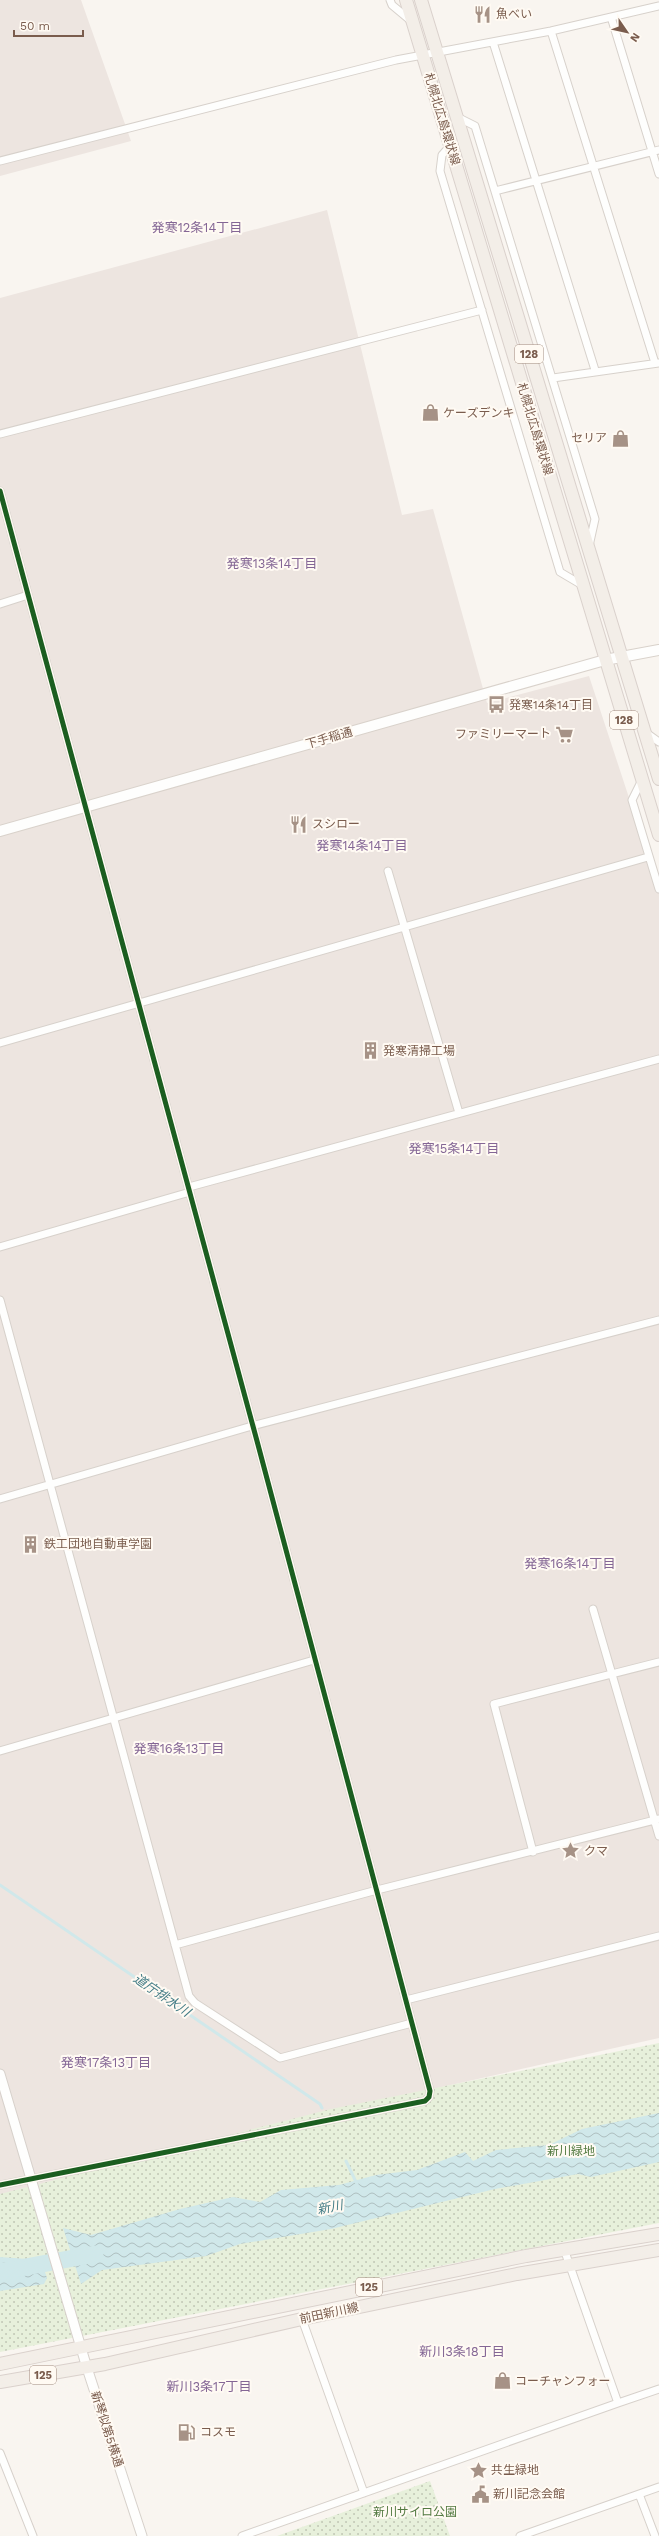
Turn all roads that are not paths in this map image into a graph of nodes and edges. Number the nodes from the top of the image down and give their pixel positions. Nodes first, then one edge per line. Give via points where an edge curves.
1 (390, 0) edge
2 (406, 0) edge
3 (421, 0) edge
4 (659, 6) edge
5 (610, 17) junction
6 (412, 22) junction
7 (551, 31) junction
8 (493, 42) junction
9 (437, 52) junction
10 (422, 55) junction
11 (457, 117) junction
12 (450, 146) junction
13 (656, 151) edge
14 (0, 161) edge
15 (593, 166) junction
16 (659, 174) edge
17 (536, 180) junction
18 (495, 190) junction
19 (482, 310) junction
20 (657, 363) edge
21 (595, 370) junction
22 (553, 378) junction
23 (0, 434) edge
24 (0, 491) edge
25 (589, 548) junction
26 (582, 585) junction
27 (28, 595) junction
28 (0, 604) edge
29 (659, 650) edge
30 (622, 657) junction
31 (605, 660) junction
32 (645, 732) junction
33 (659, 742) edge
34 (659, 779) edge
35 (642, 780) junction
36 (85, 806) junction
37 (0, 831) edge
38 (659, 835) edge
39 (648, 857) junction
40 (388, 871) dead end
41 (659, 889) edge
42 (404, 925) junction
43 (139, 1002) junction
44 (0, 1043) edge
45 (659, 1059) edge
46 (459, 1113) junction
47 (189, 1190) junction
48 (0, 1247) edge
49 (0, 1300) edge
50 (659, 1320) edge
51 (252, 1426) junction
52 (50, 1485) junction
53 (0, 1499) edge
54 (593, 1609) dead end
55 (314, 1660) junction
56 (659, 1662) edge
57 (612, 1674) junction
58 (114, 1719) junction
59 (0, 1750) edge
60 (657, 1820) edge
61 (659, 1836) edge
62 (532, 1852) junction
63 (377, 1890) junction
64 (659, 1936) edge
65 (175, 1945) junction
66 (406, 2000) junction
67 (412, 2022) junction
68 (0, 2074) edge
69 (32, 2177) junction
70 (0, 2185) edge
71 (659, 2234) edge
72 (564, 2249) junction
73 (659, 2250) edge
74 (568, 2264) junction
75 (302, 2319) junction
76 (81, 2349) junction
77 (0, 2364) edge
78 (87, 2368) junction
79 (0, 2382) edge
80 (659, 2389) edge
81 (618, 2403) junction
82 (0, 2453) edge
83 (659, 2487) edge
84 (364, 2493) junction
85 (639, 2494) junction
86 (33, 2536) edge
87 (142, 2536) edge
88 (242, 2536) edge
89 (520, 2536) edge
90 (655, 2536) edge

1 - 6 street via 392,5
2 - 6 main road, 札幌北広島環状線 / 128
3 - 9 main road, 札幌北広島環状線 / 128
4 - 5 street
5 - 7 street
5 - 13 street
6 - 10 main road, 札幌北広島環状線 / 128
7 - 8 street
7 - 15 street
8 - 9 street
8 - 17 street
9 - 10 street
9 - 11 main road, 札幌北広島環状線 / 128
10 - 12 main road, 札幌北広島環状線 / 128
10 - 14 street
11 - 18 street via 475,126
11 - 25 main road, 札幌北広島環状線 / 128
12 - 19 street via 442,155 440,171
12 - 26 main road, 札幌北広島環状線 / 128
13 - 15 street
13 - 16 street
15 - 17 street
15 - 20 street
17 - 18 street
17 - 21 street
18 - 22 street
19 - 23 street
19 - 26 street via 560,572
20 - 21 street
21 - 22 street
22 - 25 street via 595,519
24 - 27 street
25 - 30 main road, 札幌北広島環状線 / 128
26 - 31 main road, 札幌北広島環状線 / 128
27 - 28 street
27 - 36 street
29 - 30 main road, 下手稲通
30 - 31 main road, 下手稲通
30 - 32 main road, 札幌北広島環状線 / 128
31 - 35 main road, 札幌北広島環状線 / 128
31 - 36 main road, 下手稲通
32 - 33 street
32 - 34 main road, 札幌北広島環状線 / 128
35 - 38 main road, 札幌北広島環状線 / 128
35 - 39 street via 632,800
36 - 37 main road, 下手稲通
36 - 43 street
39 - 41 street
39 - 42 street
40 - 42 street
42 - 43 street
42 - 46 street
43 - 44 street
43 - 47 street
45 - 46 street
46 - 47 street
47 - 48 street
47 - 51 street
49 - 52 street
50 - 51 street
51 - 52 street
51 - 55 street
52 - 53 street
52 - 58 street
54 - 57 street
55 - 58 street
55 - 63 street
56 - 57 street
57 - 60 street
57 - 62 street via 494,1704
58 - 59 street
58 - 65 street
60 - 61 street
60 - 62 street
62 - 63 street
63 - 65 street
63 - 66 street
64 - 66 street
65 - 67 street via 189,1996 195,2003 280,2058
66 - 67 street
67 - 69 street via 430,2091 425,2101
68 - 69 street, 新琴似第5横通
69 - 70 street
69 - 76 street, 新琴似第5横通
71 - 72 main road, 前田新川線 / 125
72 - 74 street
72 - 76 main road, 前田新川線 / 125 via 301,2301
73 - 74 main road, 前田新川線 / 125
74 - 75 main road, 前田新川線 / 125
74 - 81 street
75 - 78 main road, 前田新川線 / 125
75 - 84 street
76 - 77 main road, 前田新川線 / 125
76 - 78 street, 新琴似第5横通
78 - 79 main road, 前田新川線 / 125
78 - 87 street, 新琴似第5横通
80 - 81 street
81 - 84 street
82 - 86 street
83 - 85 street
84 - 88 street
85 - 89 street
85 - 90 street

